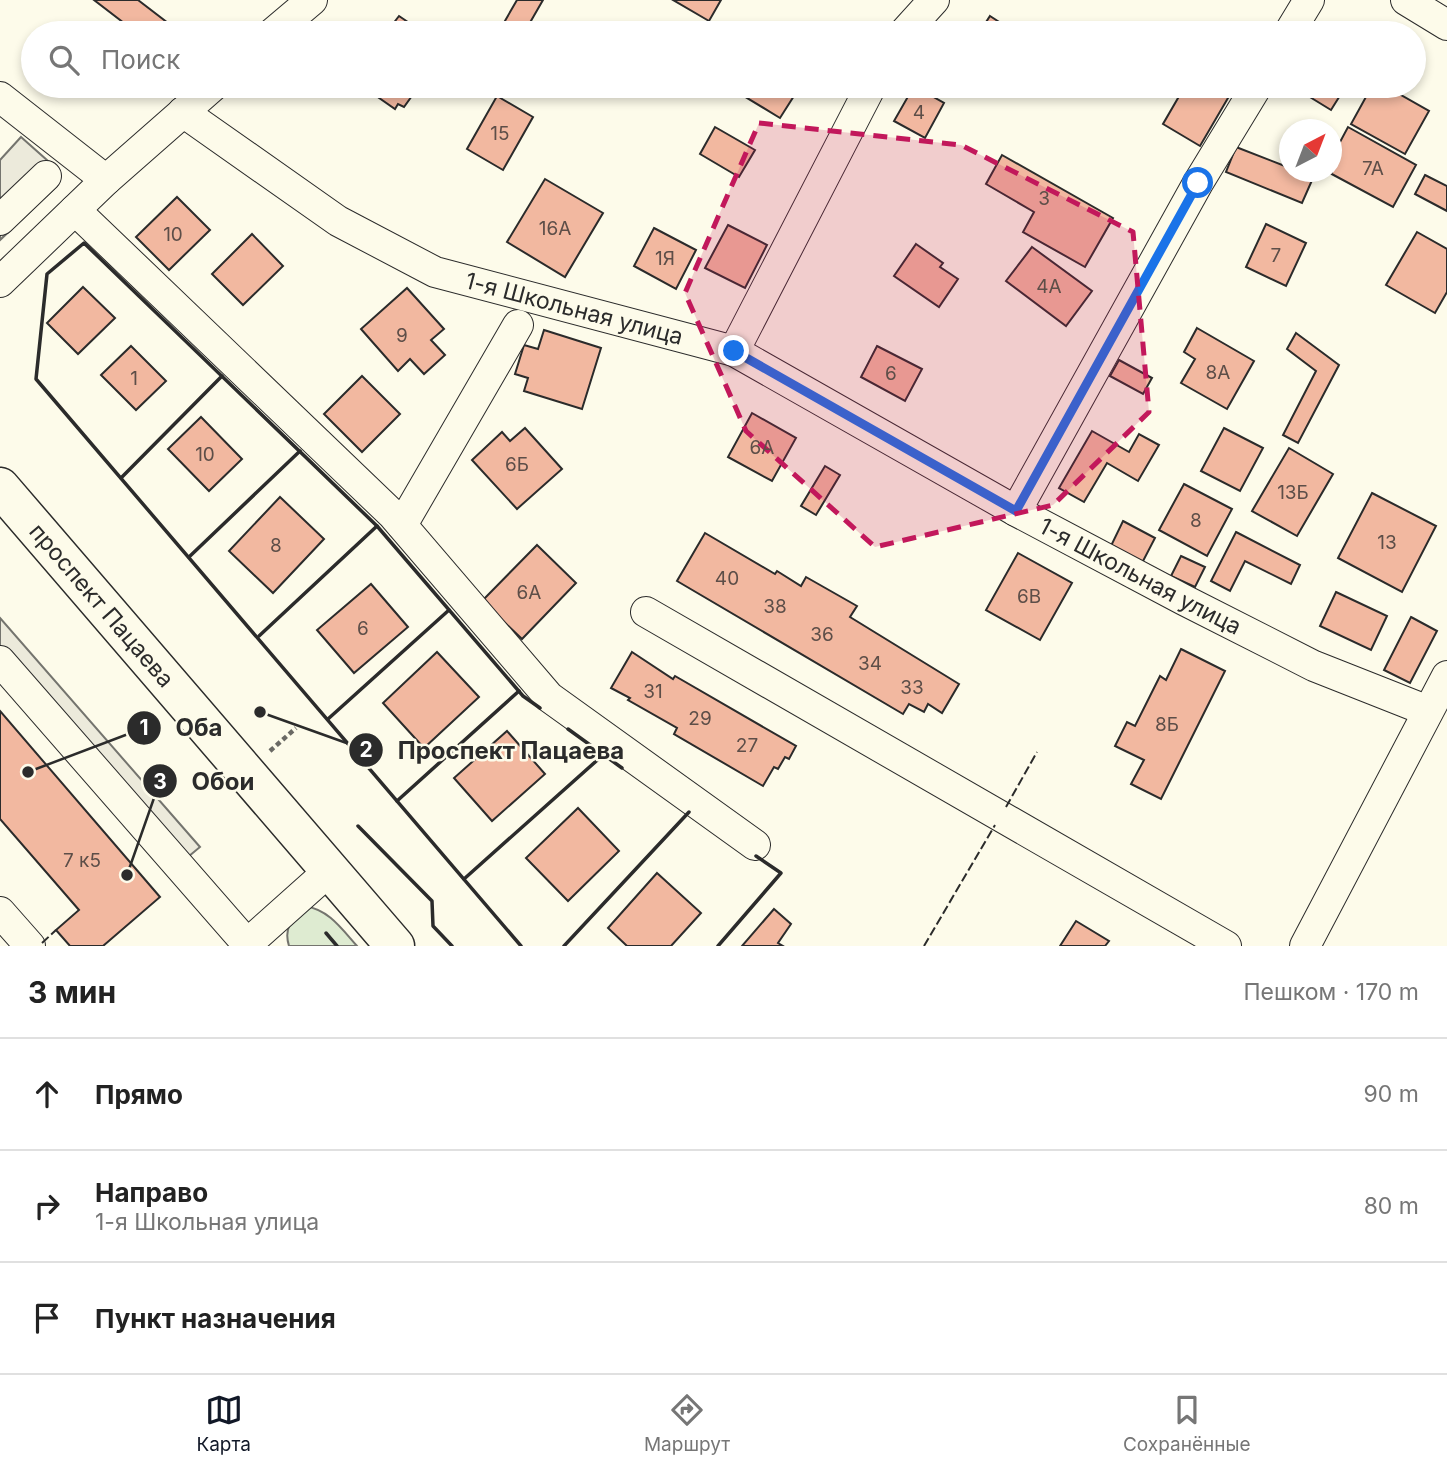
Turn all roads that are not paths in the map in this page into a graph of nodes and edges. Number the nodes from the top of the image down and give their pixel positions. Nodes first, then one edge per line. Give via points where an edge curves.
1 (312, 0) edge
2 (934, 0) edge
3 (1309, 0) edge
4 (1416, 3) edge
5 (287, 21) edge
6 (915, 21) edge
7 (1296, 21) edge
8 (1447, 25) edge
9 (0, 97) edge
10 (199, 98) edge
11 (866, 98) edge
12 (1250, 98) edge
13 (183, 112) junction
14 (46, 176) dead end
15 (106, 180) junction
16 (75, 210) junction
17 (3, 211) edge
18 (0, 282) edge
19 (518, 325) dead end
20 (734, 351) junction
21 (0, 486) edge
22 (1016, 511) junction
23 (402, 525) junction
24 (646, 611) dead end
25 (0, 662) edge
26 (1447, 676) edge
27 (1428, 711) junction
28 (755, 845) dead end
29 (329, 871) junction
30 (0, 912) edge
31 (247, 945) edge
32 (30, 946) edge
33 (395, 946) edge
34 (1226, 946) edge
35 (1305, 946) edge

1 - 5 street
2 - 6 street
3 - 7 street
4 - 8 street
9 - 15 street
10 - 13 street
11 - 20 street
12 - 22 street
13 - 15 street
13 - 20 street, 1-я Школьная улица via 338,221 435,272
14 - 17 street
15 - 16 street
16 - 18 street
16 - 23 street
19 - 23 street
20 - 22 street, 1-я Школьная улица
21 - 29 main road, проспект Пацаева
22 - 27 street, 1-я Школьная улица via 1314,666
23 - 28 street via 549,697
24 - 34 street
25 - 31 street
26 - 27 street
27 - 35 street
29 - 31 street
29 - 33 main road, проспект Пацаева
30 - 32 street

